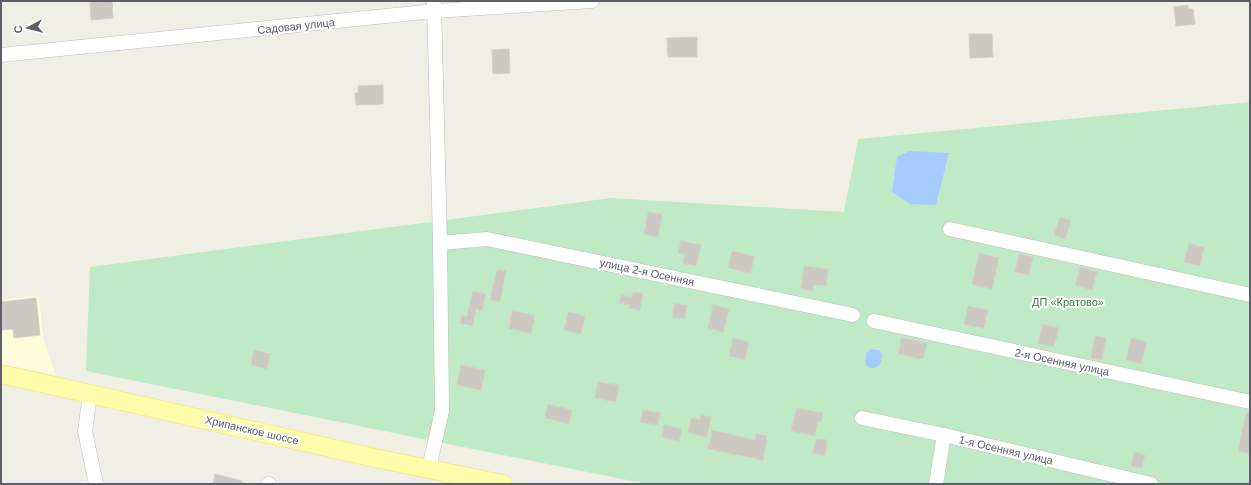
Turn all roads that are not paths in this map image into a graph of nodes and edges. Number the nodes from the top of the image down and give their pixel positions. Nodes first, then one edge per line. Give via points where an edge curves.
1 (592, 1) edge
2 (435, 6) edge
3 (1, 55) edge
4 (950, 229) dead end
5 (440, 243) junction
6 (1250, 295) edge
7 (853, 315) dead end
8 (874, 321) dead end
9 (1, 374) edge
10 (90, 394) junction
11 (1250, 402) edge
12 (862, 418) dead end
13 (944, 435) junction
14 (428, 468) junction
15 (96, 484) edge
16 (503, 484) edge
17 (936, 484) edge
18 (1151, 484) edge

1 - 2 street, Садовая улица
2 - 3 street, Садовая улица
2 - 5 street
4 - 6 street
5 - 7 street, улица 2-я Осенняя via 487,239
5 - 14 street via 442,411
8 - 11 street, 2-я Осенняя улица
9 - 10 main road, Хрипанское шоссе
10 - 14 main road, Хрипанское шоссе
10 - 15 street via 85,431
12 - 13 street, 1-я Осенняя улица
13 - 17 street
13 - 18 street, 1-я Осенняя улица
14 - 16 main road, Хрипанское шоссе

